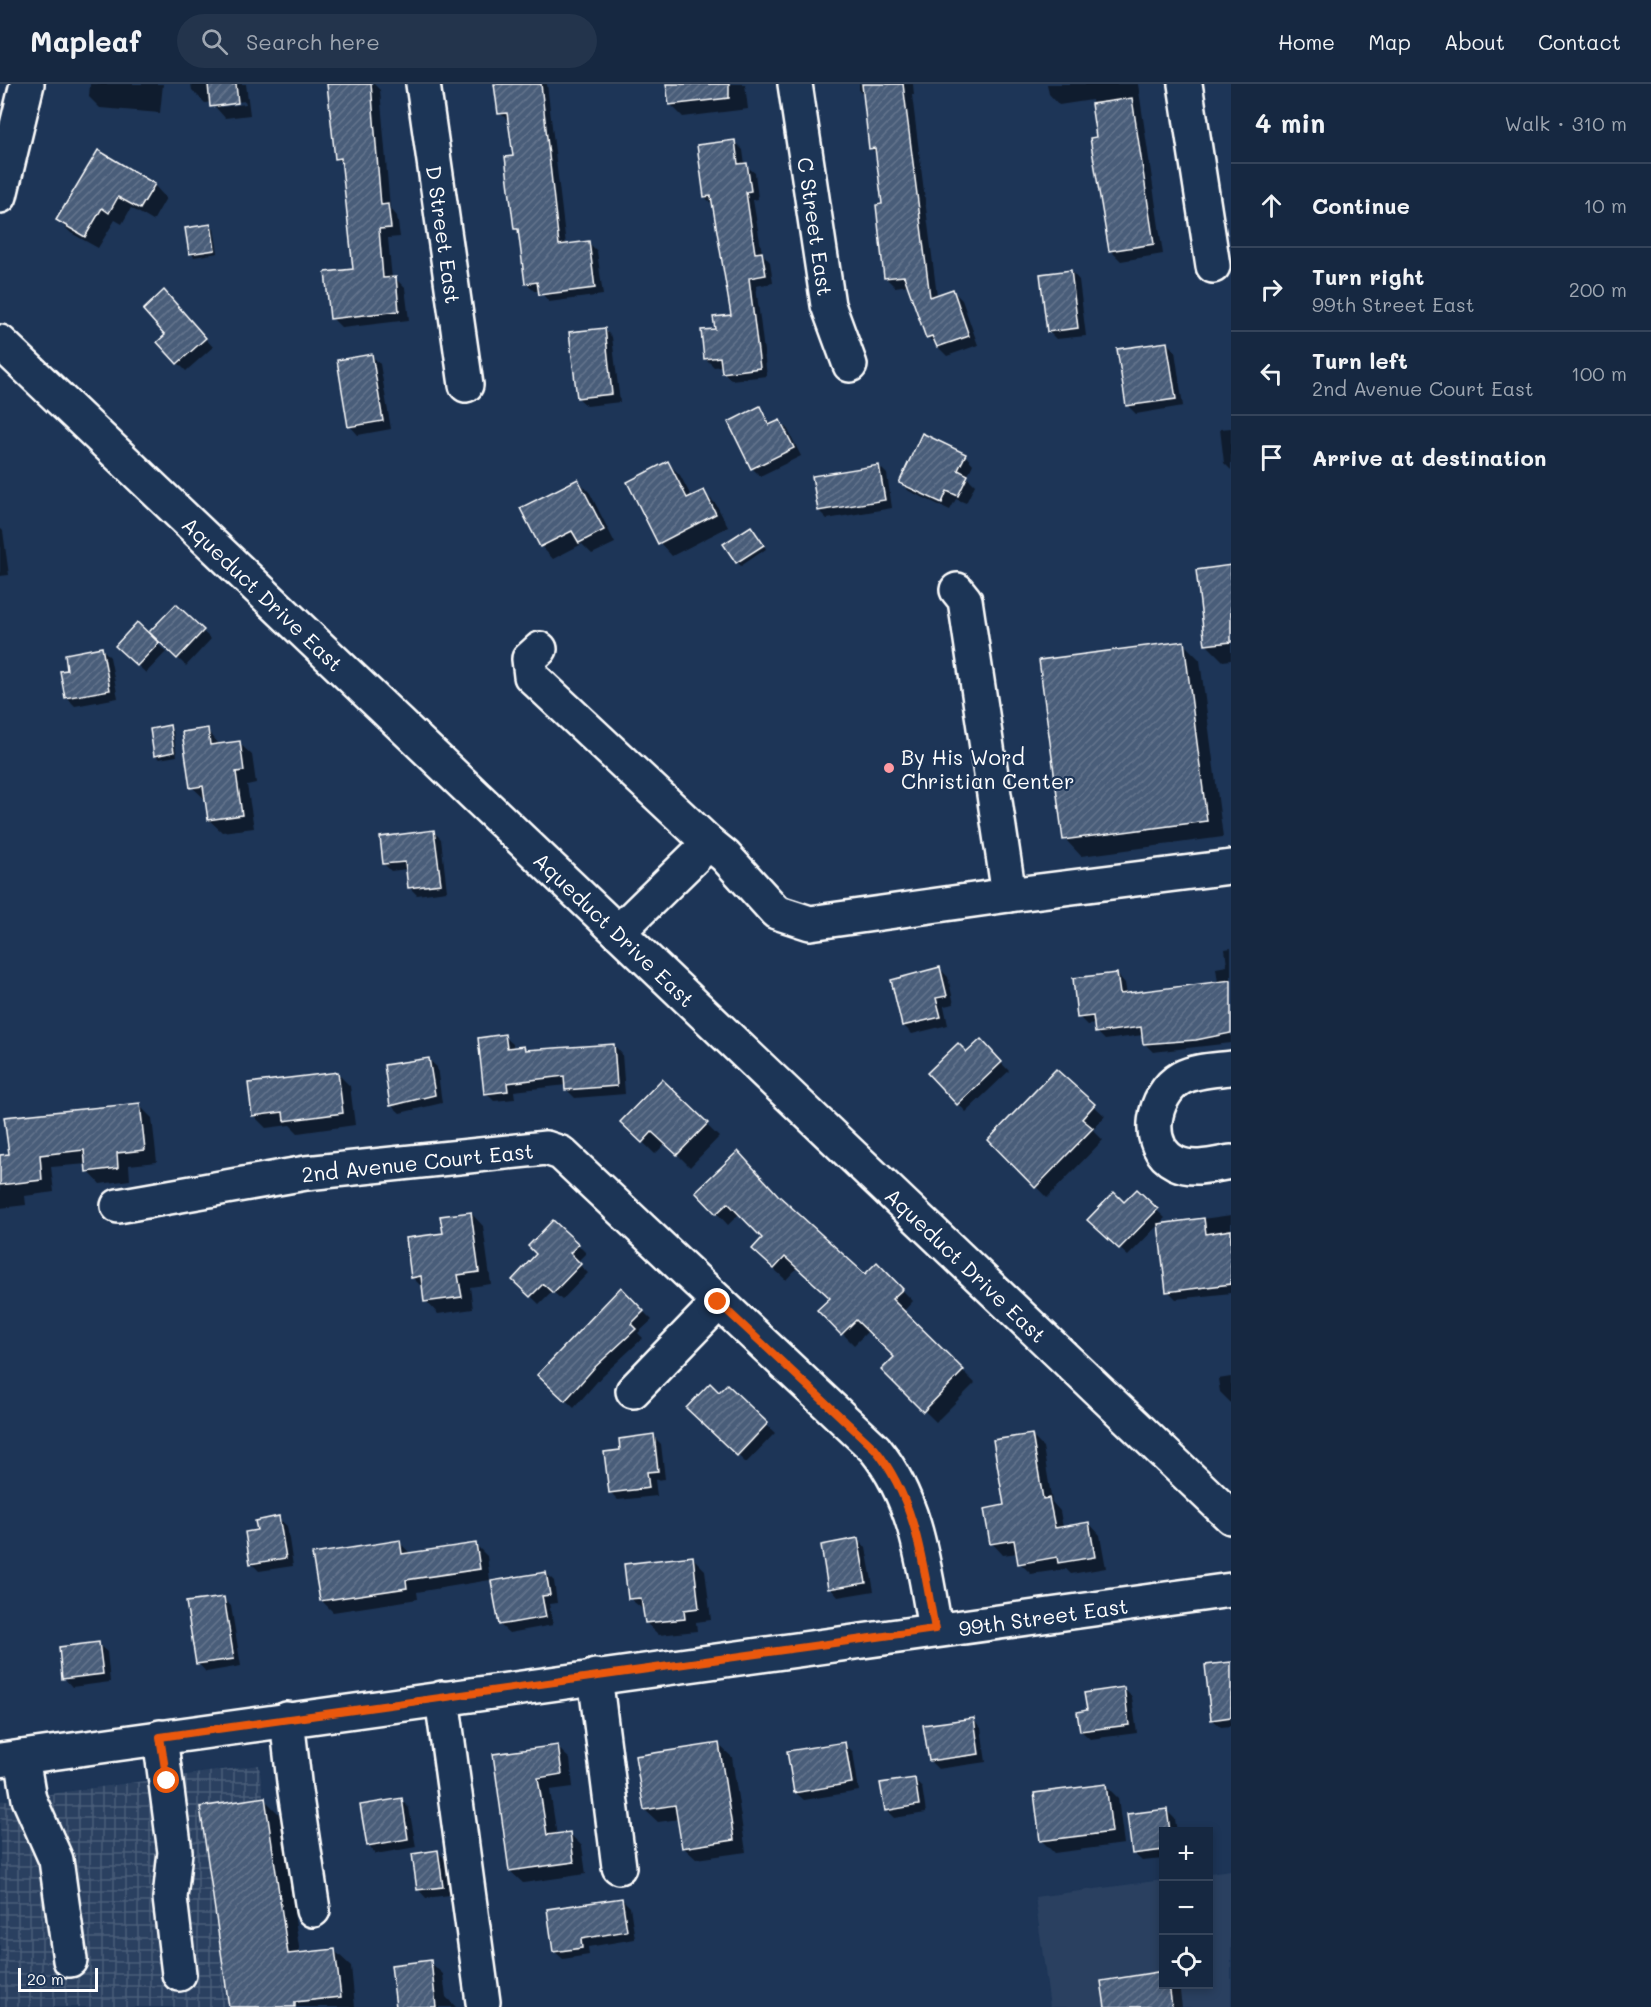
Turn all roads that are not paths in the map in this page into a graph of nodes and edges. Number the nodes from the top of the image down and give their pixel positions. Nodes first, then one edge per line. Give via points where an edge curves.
1 (27, 84) edge
2 (423, 84) edge
3 (795, 84) edge
4 (1185, 84) edge
5 (0, 195) edge
6 (1213, 267) dead end
7 (0, 342) edge
8 (850, 364) dead end
9 (466, 385) dead end
10 (957, 590) dead end
11 (540, 648) dead end
12 (709, 843) junction
13 (1222, 865) edge
14 (1009, 895) junction
15 (618, 932) junction
16 (1231, 1068) edge
17 (1231, 1162) edge
18 (118, 1206) dead end
19 (718, 1302) junction
20 (633, 1391) dead end
21 (1231, 1516) edge
22 (1231, 1590) edge
23 (935, 1629) junction
24 (595, 1677) junction
25 (442, 1698) junction
26 (287, 1719) junction
27 (160, 1737) junction
28 (11, 1758) edge
29 (619, 1866) dead end
30 (313, 1910) dead end
31 (70, 1960) dead end
32 (179, 1974) dead end
33 (483, 2002) dead end

1 - 5 street
2 - 9 street, D Street East
3 - 8 street, C Street East via 828,305
4 - 6 street
7 - 15 street, Aqueduct Drive East
10 - 14 street via 965,600
11 - 12 street via 529,659 531,676
12 - 14 street via 776,912 810,923
12 - 15 street
13 - 14 street
15 - 21 street, Aqueduct Drive East
16 - 17 street via 1182,1078 1167,1090 1156,1108 1155,1120 1163,1152 1174,1162 1188,1167
18 - 19 street, 2nd Avenue Court East via 306,1173 546,1148 561,1154
19 - 20 street
19 - 23 street, 2nd Avenue Court East via 875,1449 892,1471 904,1494 919,1542
22 - 23 street, 99th Street East
23 - 24 street, 99th Street East
24 - 25 street, 99th Street East
24 - 29 street
25 - 26 street, 99th Street East
25 - 33 street
26 - 27 street, 99th Street East
26 - 30 street
27 - 28 street, 99th Street East
27 - 32 street via 175,1852 170,1898
28 - 31 street via 56,1860

